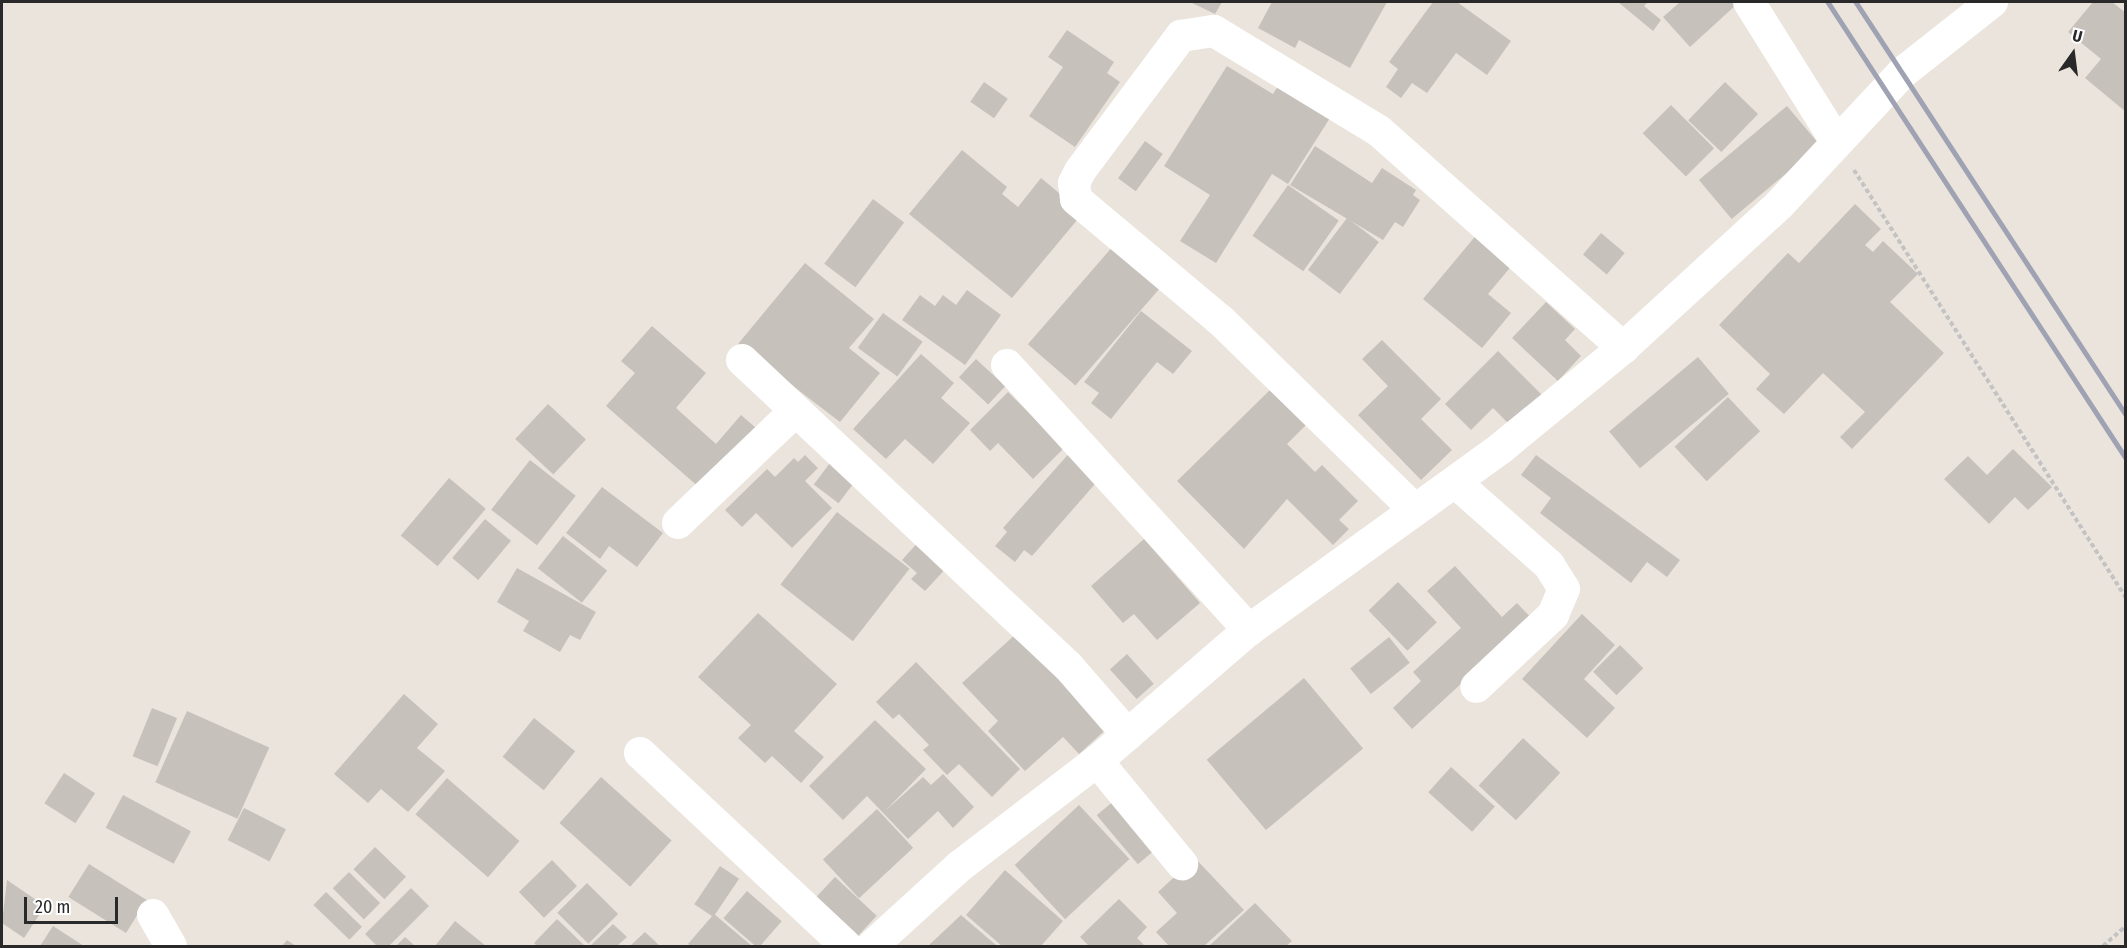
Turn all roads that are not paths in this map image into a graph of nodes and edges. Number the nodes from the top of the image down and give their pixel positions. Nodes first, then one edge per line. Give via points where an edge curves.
1 (1749, 2) edge
2 (1992, 2) edge
3 (1836, 141) junction
4 (1623, 348) junction
5 (742, 360) dead end
6 (1008, 364) dead end
7 (795, 411) junction
8 (1455, 482) junction
9 (1415, 510) junction
10 (678, 524) dead end
11 (1250, 630) junction
12 (1476, 687) dead end
13 (1128, 735) junction
14 (640, 753) dead end
15 (1097, 761) junction
16 (1182, 864) dead end
17 (153, 915) dead end
18 (877, 945) edge
19 (171, 946) edge
20 (846, 946) edge

1 - 3 street
2 - 3 street via 1902,73
3 - 4 street via 1779,205
4 - 8 street
4 - 9 street via 1378,132 1214,31 1196,30 1181,36 1080,171 1074,183 1076,199 1220,320
5 - 7 street
6 - 11 street
7 - 10 street
7 - 13 street via 1068,666
8 - 9 street
8 - 12 street via 1549,565 1564,589 1554,615
9 - 11 street
11 - 13 street
13 - 15 street
14 - 20 street
15 - 16 street
15 - 18 street via 960,866
17 - 19 street

